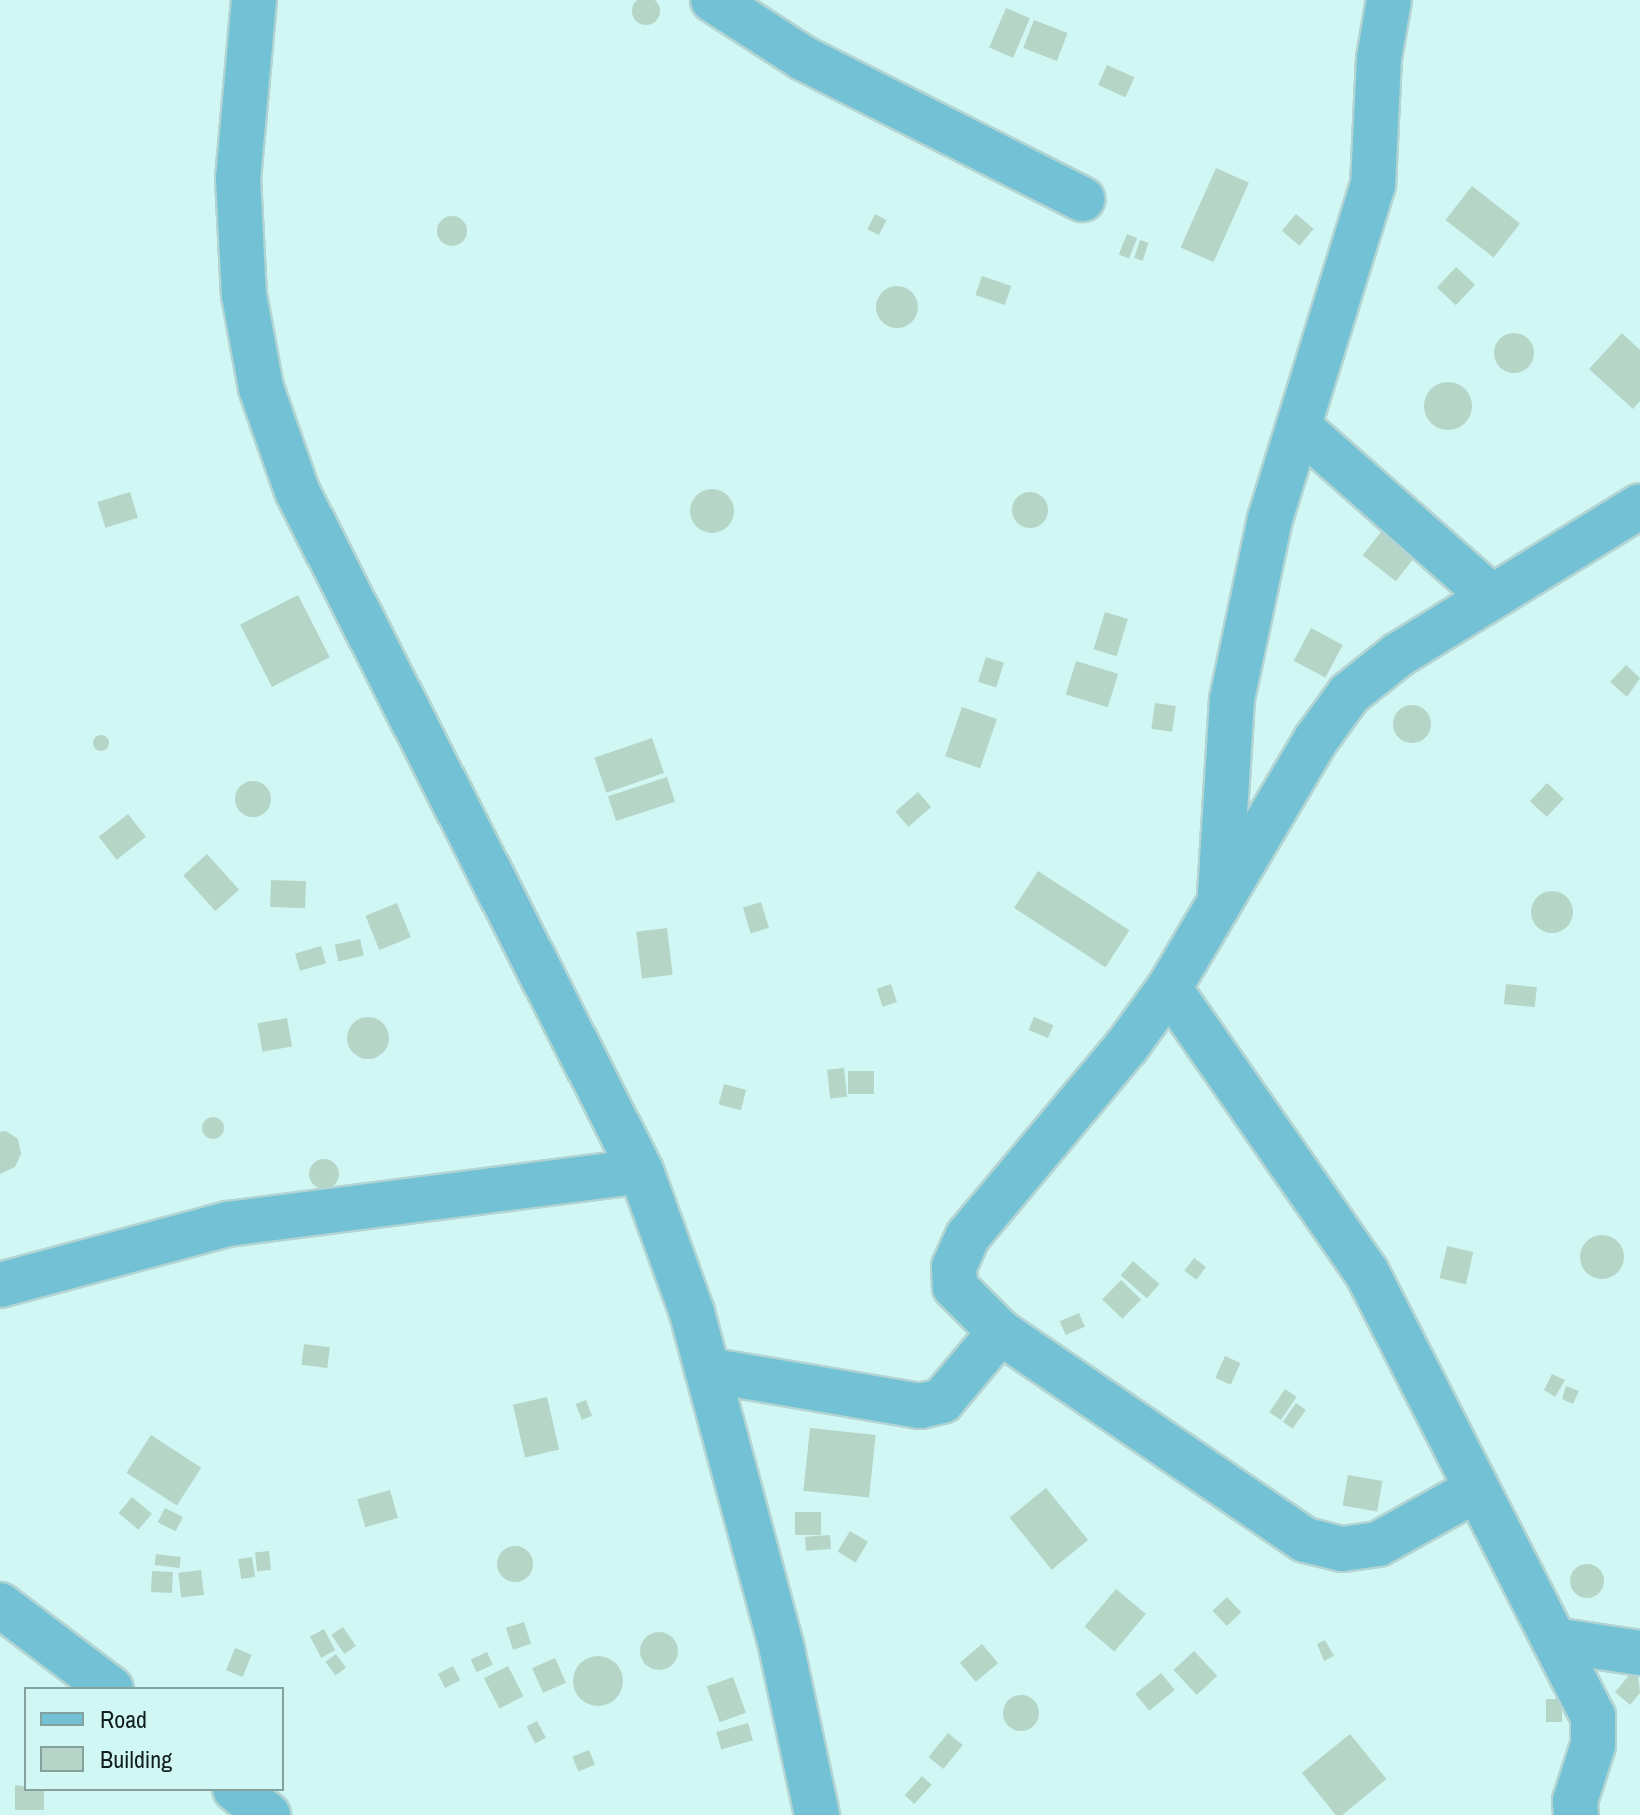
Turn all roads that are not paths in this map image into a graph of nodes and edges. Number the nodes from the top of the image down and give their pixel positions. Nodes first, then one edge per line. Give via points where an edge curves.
1 (254, 0) edge
2 (713, 0) edge
3 (1389, 0) edge
4 (1082, 199) dead end
5 (1299, 427) junction
6 (1640, 506) edge
7 (1492, 597) junction
8 (1220, 901) junction
9 (1169, 988) junction
10 (641, 1171) junction
11 (0, 1285) edge
12 (1000, 1332) junction
13 (707, 1370) junction
14 (1477, 1489) junction
15 (0, 1605) edge
16 (1554, 1640) junction
17 (1640, 1653) edge
18 (108, 1687) edge
19 (238, 1791) edge
20 (268, 1815) edge
21 (817, 1815) edge
22 (1576, 1815) edge

1 - 10 street via 238,178 244,295 261,388 297,491
2 - 4 street via 803,58
3 - 5 street via 1379,58 1373,185
5 - 7 street
5 - 8 street via 1270,519 1232,699
6 - 7 street
7 - 8 street via 1398,655 1349,694
8 - 9 street
9 - 12 street via 968,1236 954,1267 955,1287
9 - 14 street via 1366,1271
10 - 11 street via 228,1224
10 - 13 street
12 - 13 street via 942,1401 920,1406
12 - 14 street via 1305,1540 1342,1549 1378,1544
13 - 21 street via 782,1650
14 - 16 street
15 - 18 street
16 - 17 street
16 - 22 street via 1593,1716 1593,1745 1575,1801
19 - 20 street

